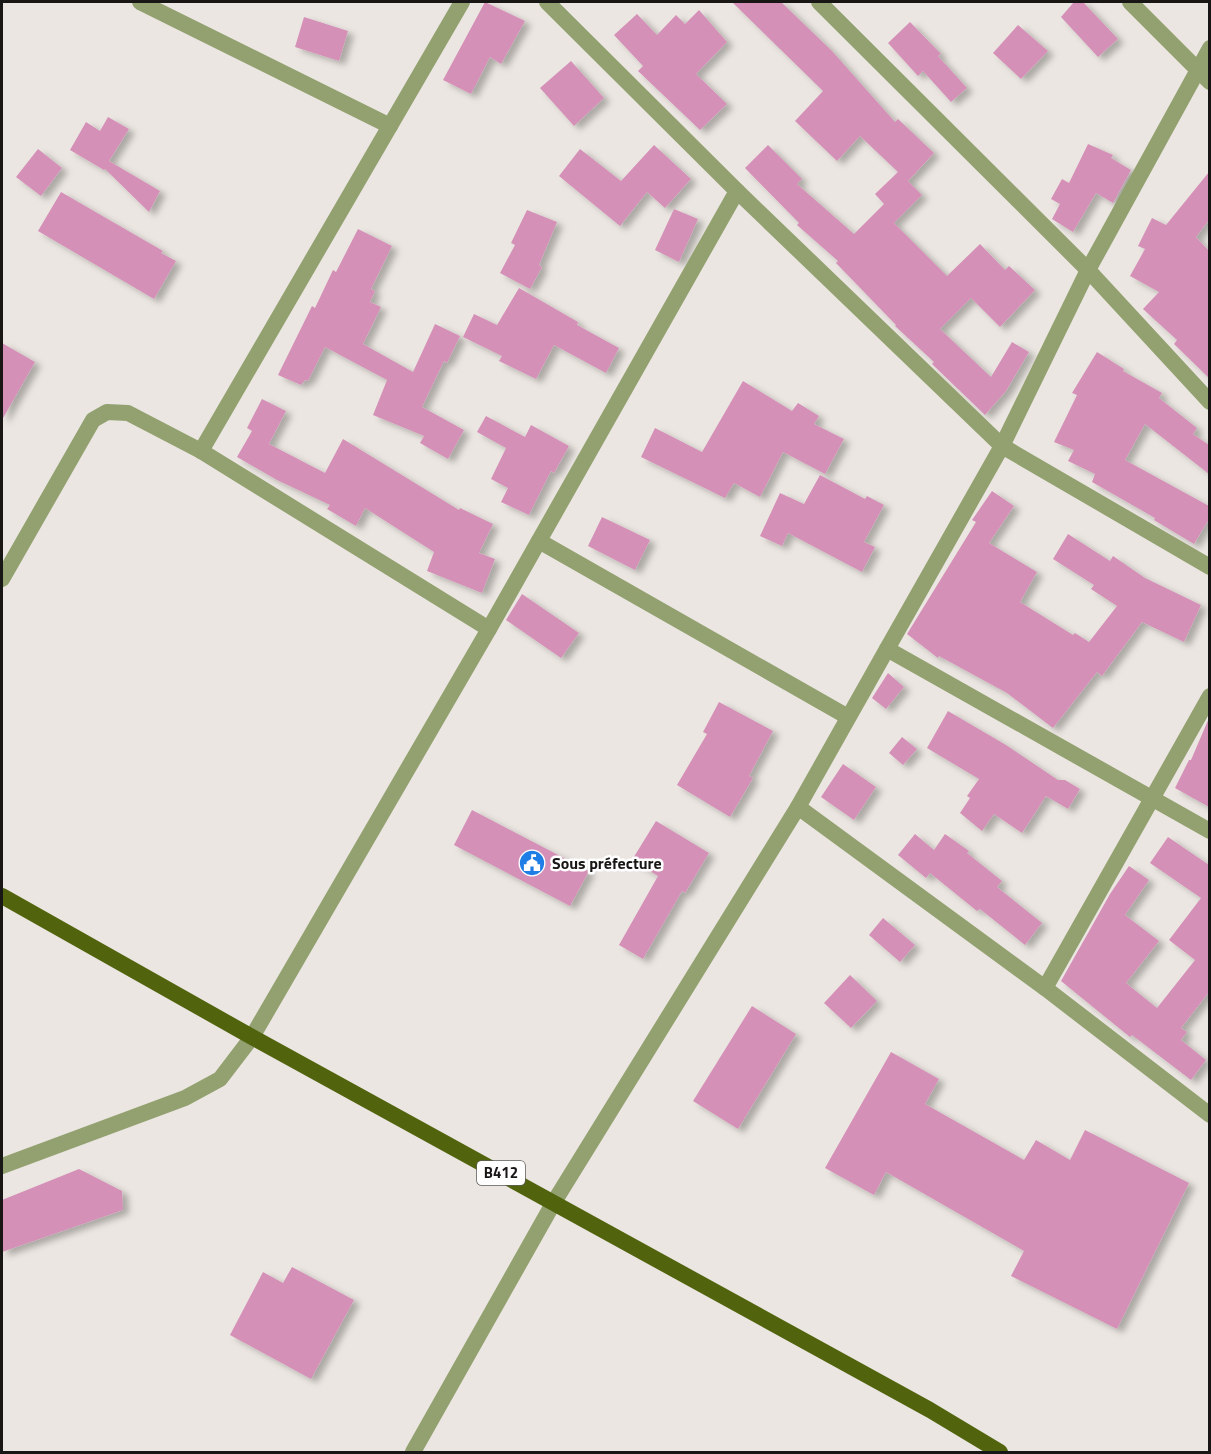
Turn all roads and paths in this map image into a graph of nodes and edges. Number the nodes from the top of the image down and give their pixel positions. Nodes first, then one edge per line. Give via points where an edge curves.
1 (140, 2) edge
2 (462, 2) edge
3 (547, 2) edge
4 (819, 2) edge
5 (1130, 2) edge
6 (1209, 48) edge
7 (1197, 69) junction
8 (1209, 82) edge
9 (390, 126) junction
10 (737, 191) junction
11 (1088, 270) junction
12 (1209, 402) edge
13 (1002, 446) junction
14 (201, 451) junction
15 (539, 541) junction
16 (1209, 567) edge
17 (2, 579) edge
18 (489, 629) junction
19 (887, 649) junction
20 (1209, 696) edge
21 (848, 717) junction
22 (1152, 798) junction
23 (798, 807) junction
24 (1209, 831) edge
25 (2, 896) edge
26 (1045, 988) junction
27 (252, 1037) junction
28 (1209, 1115) edge
29 (2, 1166) edge
30 (554, 1202) junction
31 (413, 1452) edge
32 (1000, 1452) edge

1 - 9 street
2 - 9 street
3 - 10 street
4 - 11 street
5 - 7 street
6 - 7 street
7 - 8 street
7 - 11 street
9 - 14 street
10 - 13 street
10 - 15 street
11 - 12 street
11 - 13 street
13 - 16 street
13 - 19 street
14 - 17 street via 128,413 107,412 93,420
14 - 18 street
15 - 18 street
15 - 21 street
18 - 27 street
19 - 21 street
19 - 22 street
20 - 22 street
21 - 23 street
22 - 24 street
22 - 26 street
23 - 26 street
23 - 30 street
25 - 27 main road, B412
26 - 28 street
27 - 29 street via 220,1078 185,1098
27 - 30 main road, B412
30 - 31 street
30 - 32 main road, B412

